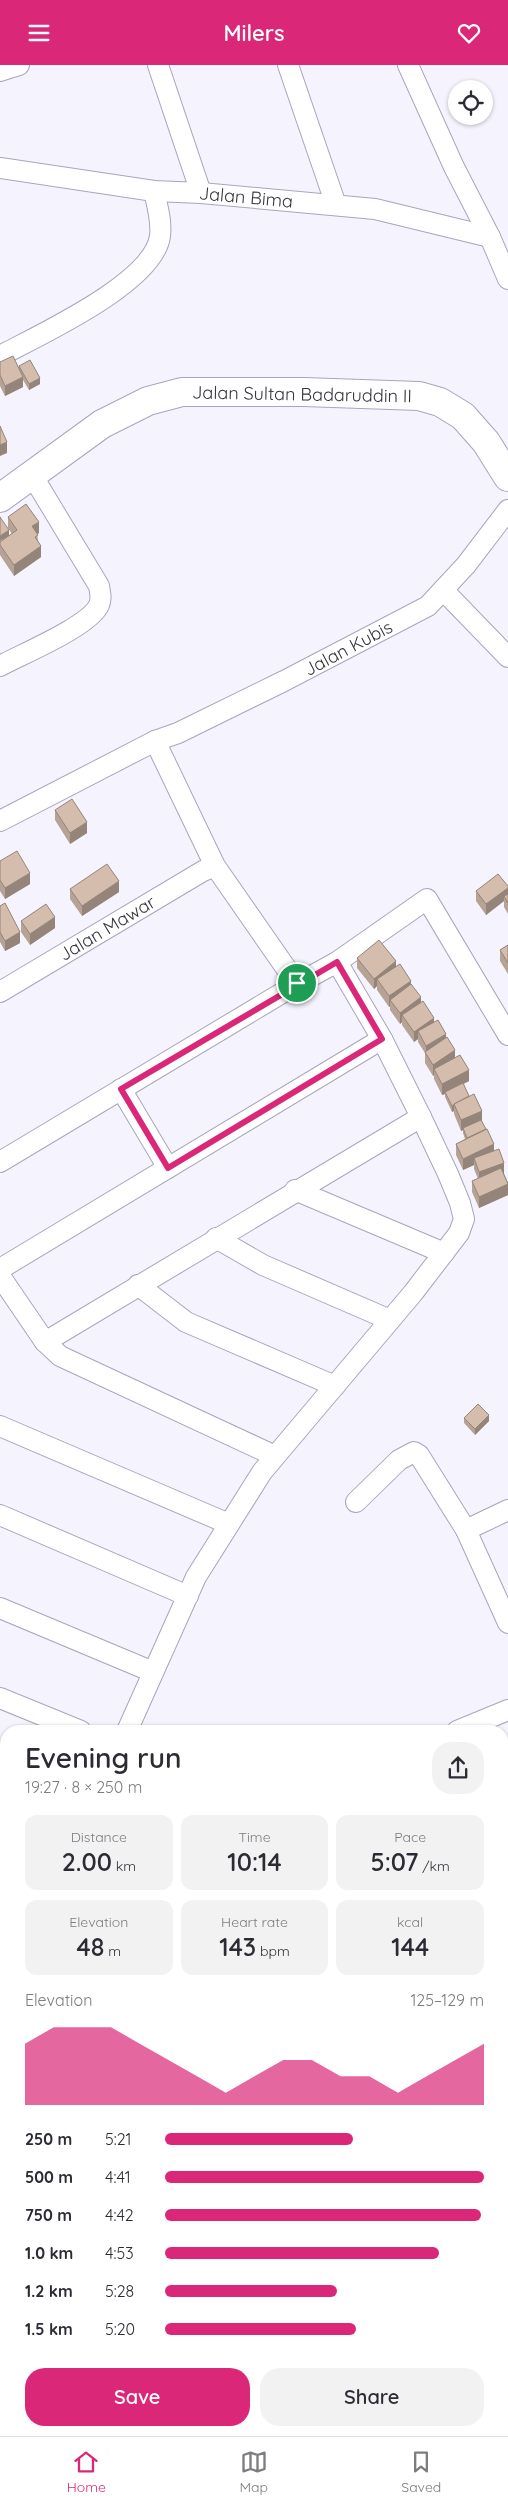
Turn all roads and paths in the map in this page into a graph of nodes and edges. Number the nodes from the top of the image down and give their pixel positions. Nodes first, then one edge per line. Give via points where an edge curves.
1 (18, 65) edge
2 (158, 65) edge
3 (288, 65) edge
4 (408, 65) edge
5 (0, 71) edge
6 (0, 168) edge
7 (154, 191) junction
8 (201, 193) junction
9 (336, 205) junction
10 (490, 237) junction
11 (508, 279) edge
12 (0, 356) edge
13 (32, 475) junction
14 (508, 477) edge
15 (0, 498) edge
16 (508, 510) edge
17 (443, 590) junction
18 (508, 657) edge
19 (0, 665) edge
20 (155, 741) junction
21 (0, 821) edge
22 (215, 866) junction
23 (337, 962) junction
24 (297, 983) junction
25 (0, 992) edge
26 (508, 1035) edge
27 (382, 1039) junction
28 (121, 1089) junction
29 (420, 1117) junction
30 (0, 1162) edge
31 (168, 1168) junction
32 (295, 1191) junction
33 (216, 1238) junction
34 (444, 1253) junction
35 (0, 1269) edge
36 (0, 1276) edge
37 (138, 1285) junction
38 (390, 1320) junction
39 (45, 1342) junction
40 (335, 1386) junction
41 (0, 1426) edge
42 (274, 1456) junction
43 (356, 1502) dead end
44 (508, 1510) edge
45 (0, 1515) edge
46 (229, 1524) junction
47 (466, 1530) junction
48 (188, 1596) junction
49 (0, 1608) edge
50 (508, 1623) edge
51 (152, 1672) junction
52 (0, 1697) edge
53 (508, 1710) edge
54 (39, 1722) edge
55 (53, 1725) edge
56 (130, 1725) edge
57 (473, 1725) edge

1 - 5 street
2 - 8 street
3 - 9 street
4 - 10 street
6 - 7 street, Jalan Bima
7 - 8 street, Jalan Bima
7 - 12 street via 160,238 152,256 125,284 85,311
8 - 9 street, Jalan Bima
9 - 10 street, Jalan Bima via 375,209
10 - 11 street
13 - 14 street, Jalan Sultan Badaruddin II via 102,424 148,401 182,392 231,391 419,395 440,402 463,416 486,441
13 - 15 street, Jalan Sultan Badaruddin II
13 - 19 street via 99,586 101,596 98,606 84,623
16 - 17 street, Jalan Kubis
17 - 18 street
17 - 20 street, Jalan Kubis via 428,605 293,677
20 - 21 street, Jalan Kubis
20 - 22 street
22 - 24 street
22 - 25 street, Jalan Mawar
23 - 24 street
23 - 26 street via 427,899
23 - 27 street
24 - 28 street
27 - 29 street
27 - 31 street
28 - 30 street
28 - 31 street
29 - 32 street
29 - 34 street via 451,1181 464,1219 459,1233
31 - 35 street
32 - 33 street
32 - 34 street
33 - 37 street
33 - 38 street via 264,1265
34 - 38 street
36 - 39 street
37 - 39 street
37 - 40 street via 186,1322
38 - 40 street
39 - 42 street via 60,1357
40 - 42 street
41 - 46 street
42 - 46 street
43 - 47 street via 399,1460 414,1452
44 - 47 street
45 - 48 street
46 - 48 street
47 - 50 street
48 - 51 street
49 - 51 street
51 - 56 street
52 - 54 street
53 - 57 street
54 - 55 street

